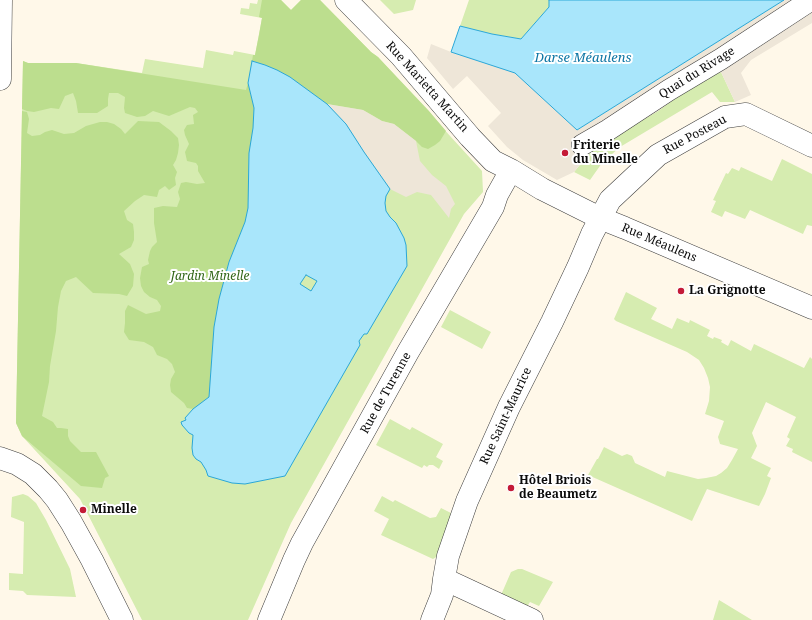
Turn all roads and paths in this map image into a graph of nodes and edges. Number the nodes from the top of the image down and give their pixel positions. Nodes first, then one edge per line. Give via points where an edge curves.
1 (1, 0) edge
2 (346, 0) edge
3 (811, 0) edge
4 (0, 78) edge
5 (582, 145) dead end
6 (812, 146) edge
7 (511, 170) junction
8 (600, 218) junction
9 (812, 308) edge
10 (0, 458) edge
11 (444, 579) junction
12 (122, 620) edge
13 (269, 620) edge
14 (432, 620) edge
15 (532, 620) edge

1 - 4 street
2 - 7 street, Rue Marietta Martin via 401,56 493,161
3 - 5 street, Quai du Rivage
6 - 8 street, Rue Posteau via 746,114 725,117 658,155 610,200
7 - 8 street, Rue Méaulens via 542,189
7 - 13 street, Rue de Turenne via 493,208 408,352 302,543
8 - 9 street, Rue Méaulens
8 - 11 street, Rue Saint-Maurice via 467,501 448,556
10 - 12 street via 17,464 33,474 48,488 71,522
11 - 14 street, Rue Saint-Maurice via 442,595
11 - 15 street

